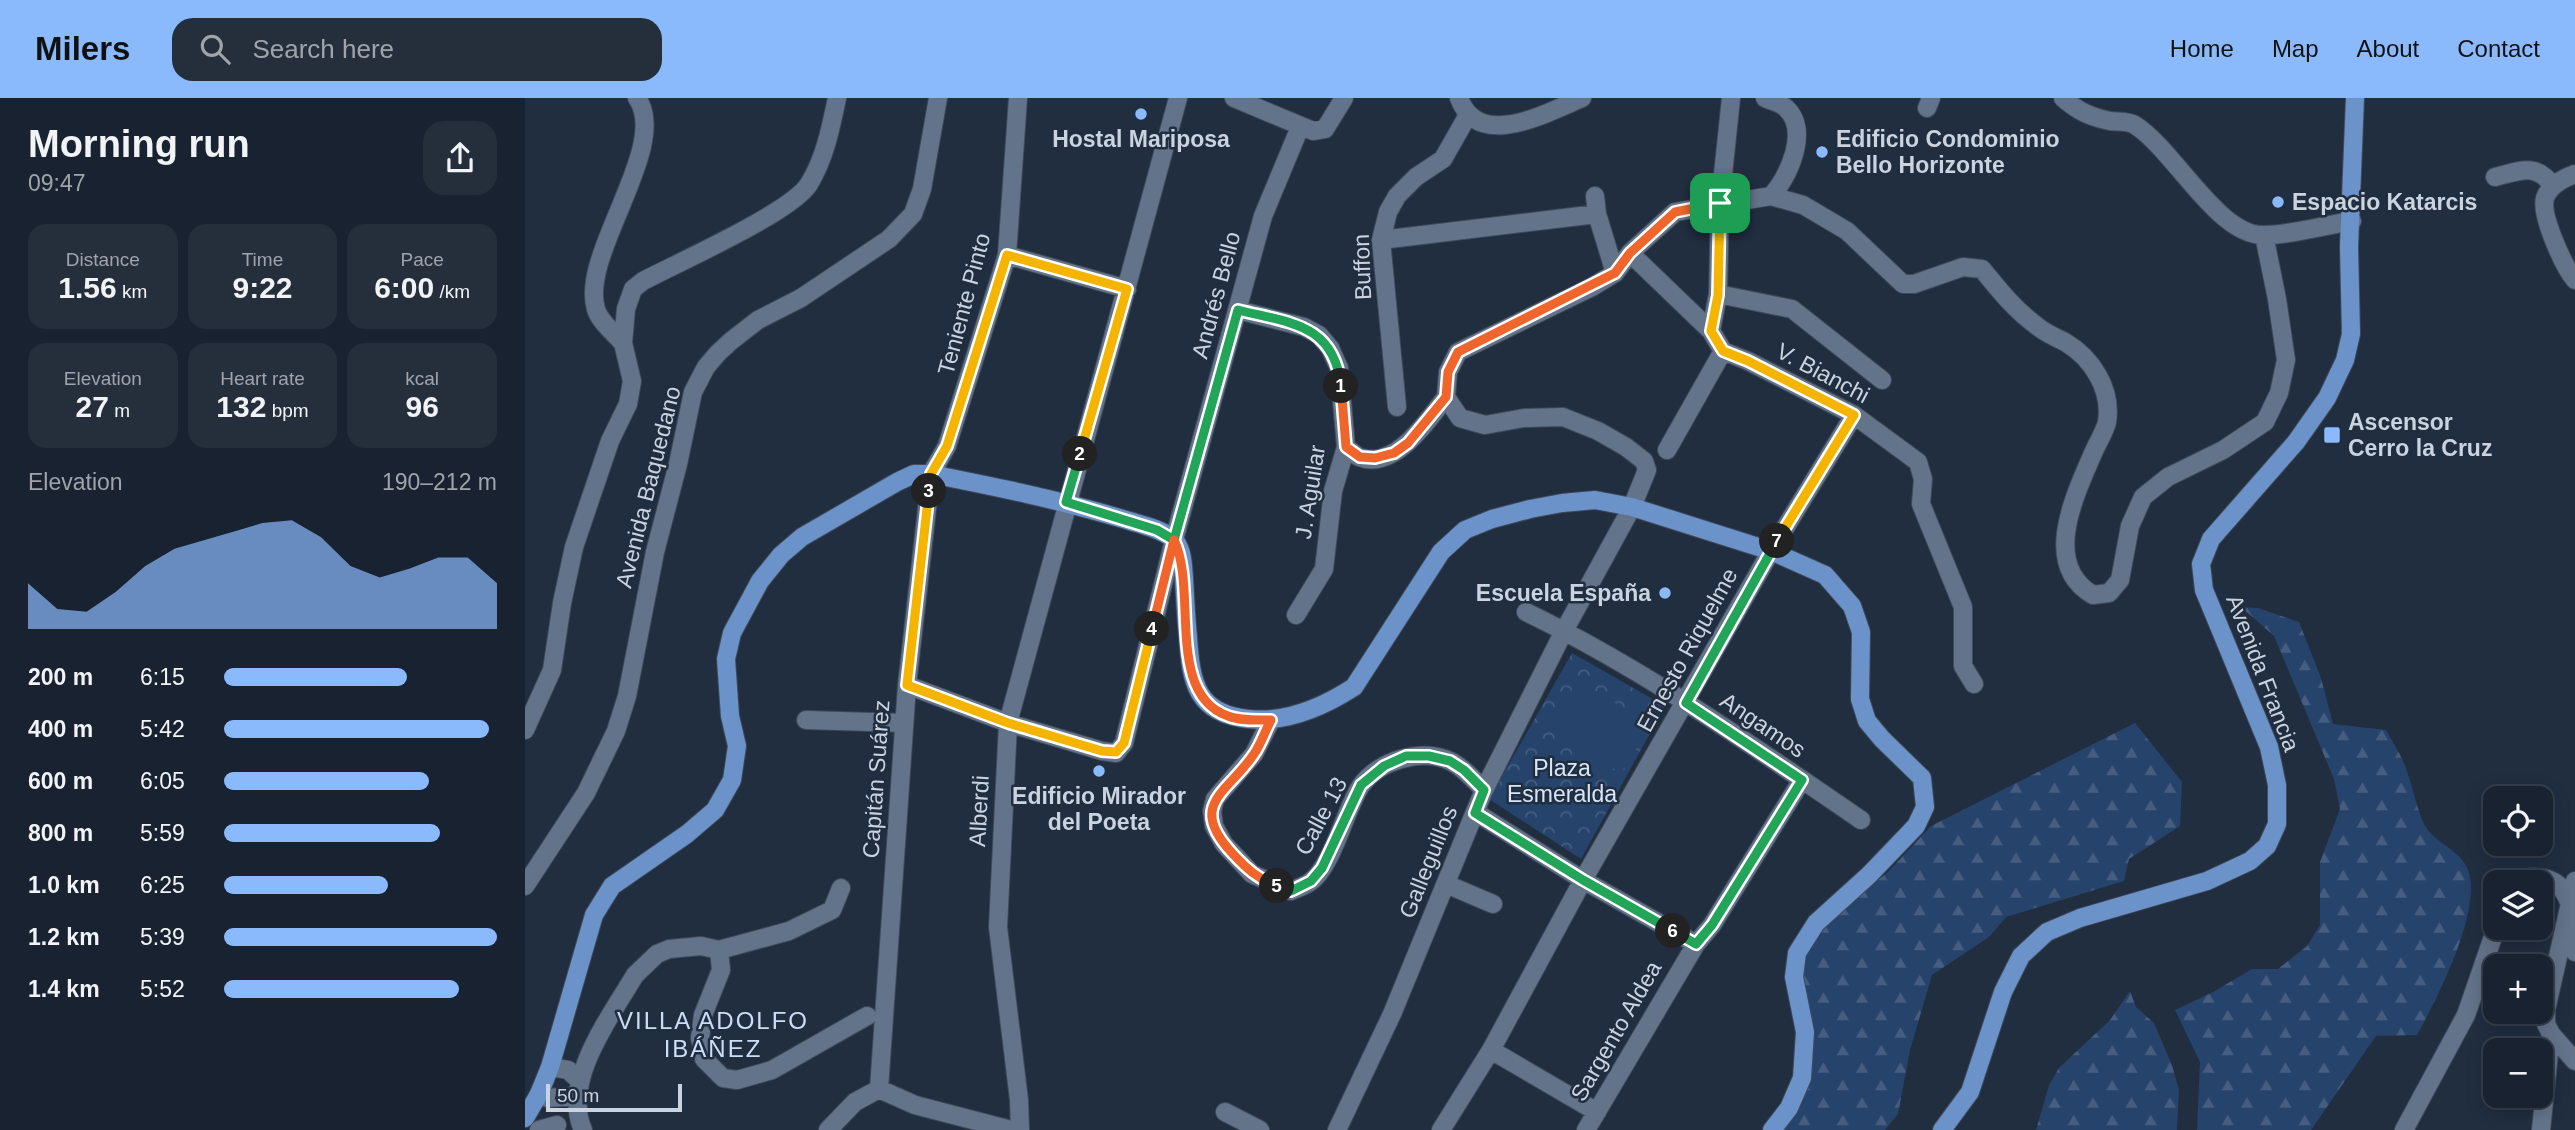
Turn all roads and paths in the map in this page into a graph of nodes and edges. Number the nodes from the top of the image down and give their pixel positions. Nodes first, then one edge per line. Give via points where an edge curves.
1 (637, 98) edge
2 (837, 98) edge
3 (938, 98) edge
4 (1018, 98) edge
5 (1178, 98) edge
6 (1234, 98) edge
7 (1344, 98) edge
8 (1459, 98) edge
9 (1582, 98) edge
10 (1731, 98) edge
11 (1765, 98) edge
12 (2063, 98) edge
13 (2355, 98) edge
14 (1468, 115) junction
15 (1300, 127) junction
16 (2575, 174) edge
17 (2495, 177) dead end
18 (2553, 186) junction
19 (1771, 195) junction
20 (1720, 203) junction
21 (2352, 221) junction
22 (2264, 235) junction
23 (1381, 240) junction
24 (1630, 253) junction
25 (1007, 255) junction
26 (1615, 273) junction
27 (2575, 280) edge
28 (1127, 289) junction
29 (1718, 295) junction
30 (1238, 310) junction
31 (1711, 331) junction
32 (622, 343) junction
33 (1723, 351) junction
34 (1882, 380) dead end
35 (1446, 397) junction
36 (1397, 407) dead end
37 (1854, 415) junction
38 (1346, 447) junction
39 (1667, 450) dead end
40 (931, 474) junction
41 (1066, 502) junction
42 (1632, 507) junction
43 (1174, 540) junction
44 (1771, 551) junction
45 (1526, 612) dead end
46 (1296, 615) dead end
47 (1564, 631) junction
48 (1974, 684) dead end
49 (907, 685) junction
50 (1686, 703) junction
51 (806, 720) dead end
52 (1271, 720) junction
53 (904, 723) junction
54 (1008, 723) junction
55 (525, 730) edge
56 (1802, 780) junction
57 (1484, 790) junction
58 (1475, 813) junction
59 (1861, 820) dead end
60 (1583, 880) junction
61 (2553, 881) edge
62 (1445, 884) junction
63 (525, 886) edge
64 (841, 888) dead end
65 (2573, 889) edge
66 (1493, 904) dead end
67 (2492, 940) edge
68 (1696, 944) junction
69 (719, 950) junction
70 (2575, 952) edge
71 (867, 1016) dead end
72 (2551, 1034) junction
73 (1491, 1050) junction
74 (2575, 1061) edge
75 (550, 1067) junction
76 (579, 1088) junction
77 (879, 1089) junction
78 (539, 1094) junction
79 (1225, 1112) dead end
80 (1597, 1112) junction
81 (525, 1118) edge
82 (583, 1130) edge
83 (828, 1130) edge
84 (1011, 1130) edge
85 (1020, 1130) edge
86 (1259, 1130) edge
87 (1337, 1130) edge
88 (1441, 1130) edge
89 (1586, 1130) edge
90 (1772, 1130) edge
91 (1942, 1130) edge
92 (2404, 1130) edge
93 (2541, 1130) edge

1 - 32 street via 644,132 636,170 601,255 594,286 596,311
2 - 32 street via 827,142 808,186 783,208 633,289
3 - 63 street, Avenida Baquedano via 922,189 912,214 889,239 801,298 758,320 706,367 693,392 616,731 586,793
4 - 25 street, Teniente Pinto
5 - 28 street, Alberdi
6 - 15 street
7 - 15 street via 1325,129
8 - 14 street
9 - 14 street via 1521,123 1494,126
10 - 20 street
11 - 19 street via 1786,108 1796,140 1789,173
12 - 22 street via 2077,111 2134,124 2227,222 2246,233
13 - 21 main road, Avenida Francia
14 - 23 street, Buffon via 1443,159 1397,196
15 - 30 street, Andrés Bello via 1263,216
16 - 18 street
17 - 18 street via 2536,171
18 - 27 street via 2545,197 2544,210 2566,269
19 - 20 street
19 - 22 street via 1803,205 1847,231 1903,284 1963,267 1982,269 2011,305 2093,367 2105,387 2107,422 2068,516 2065,535 2068,568 2093,595 2109,593 2120,580 2130,526 2143,496 2265,422 2279,393 2286,360
20 - 24 street via 1675,212
20 - 29 street
21 - 22 street
21 - 91 main road, Avenida Francia via 2351,334 2345,360 2327,398 2296,442 2210,539 2201,564 2204,590 2269,747 2277,785 2277,824 2267,846 2250,862 2207,881 2047,932 2021,957 2003,992 1970,1092
23 - 26 street via 1596,205
23 - 36 street, Buffon
24 - 26 street
24 - 31 street
25 - 28 street
25 - 40 street, Teniente Pinto via 947,446
26 - 35 street via 1458,352 1448,372
28 - 41 street, Alberdi
29 - 31 street
29 - 34 street via 1792,309
30 - 38 street, J. Aguilar via 1304,327 1330,348 1339,368
30 - 43 street, Andrés Bello
31 - 33 street
32 - 55 street via 632,381 628,404 574,547 552,670
33 - 37 street, V. Bianchi
33 - 39 street
35 - 38 street via 1394,453 1360,457
35 - 42 street, Galleguillos via 1460,418 1485,425 1563,417 1626,447 1644,461 1647,470
37 - 44 street, Ernesto Riquelme
37 - 48 street, V. Bianchi via 1918,462 1922,470 1920,504 1963,607 1963,666
38 - 46 street, J. Aguilar via 1333,491 1324,569
40 - 41 main road
40 - 49 street, Capitán Suárez
40 - 75 main road via 913,474 802,537 760,581 732,633 726,659 737,746 732,780 715,810 612,886 594,915
41 - 43 main road via 1157,530
41 - 54 street, Alberdi
42 - 44 main road
42 - 47 street, Galleguillos
42 - 52 main road via 1595,500 1562,503 1465,530 1441,552 1354,687 1316,708
43 - 52 main road via 1183,560 1194,685 1204,701 1231,718
43 - 54 street, Andrés Bello via 1124,743 1116,752
44 - 50 street, Ernesto Riquelme
44 - 90 main road via 1825,575 1852,606 1861,632 1860,699 1867,721 1922,778 1925,807 1916,826 1816,923 1797,953 1794,977 1805,1032 1802,1078 1789,1108
45 - 47 street, Angamos
47 - 50 street, Angamos
47 - 57 street, Galleguillos
49 - 53 street, Capitán Suárez
49 - 54 street
50 - 56 street, Angamos
50 - 60 street, Ernesto Riquelme
51 - 53 street
52 - 57 street, Calle 13 via 1254,754 1215,799 1212,811 1224,844 1252,874 1291,891 1311,881 1322,868 1361,785 1384,766 1406,756 1450,761
53 - 77 street, Capitán Suárez
54 - 85 street, Alberdi via 998,926
56 - 59 street, Angamos
56 - 68 street, Sargento Aldea
57 - 58 street, Galleguillos
58 - 60 street
58 - 62 street, Galleguillos
60 - 68 street
60 - 73 street, Ernesto Riquelme
61 - 65 street
62 - 66 street
62 - 87 street, Galleguillos via 1392,1014
64 - 69 street via 832,911 789,931
65 - 70 street
65 - 72 street via 2546,1010
67 - 92 street via 2466,1015
68 - 80 street, Sargento Aldea
69 - 71 street via 721,970 699,1038 703,1059 723,1078 737,1080 772,1070
69 - 76 street via 701,946 669,949 644,965 599,1036
72 - 74 street
72 - 93 street
73 - 80 street
73 - 88 street, Ernesto Riquelme
75 - 76 street via 568,1070
75 - 78 main road
76 - 78 street via 548,1098
76 - 82 street via 578,1119
77 - 83 street via 855,1102
77 - 84 street via 915,1105
78 - 81 main road
79 - 86 street
80 - 89 street, Sargento Aldea

